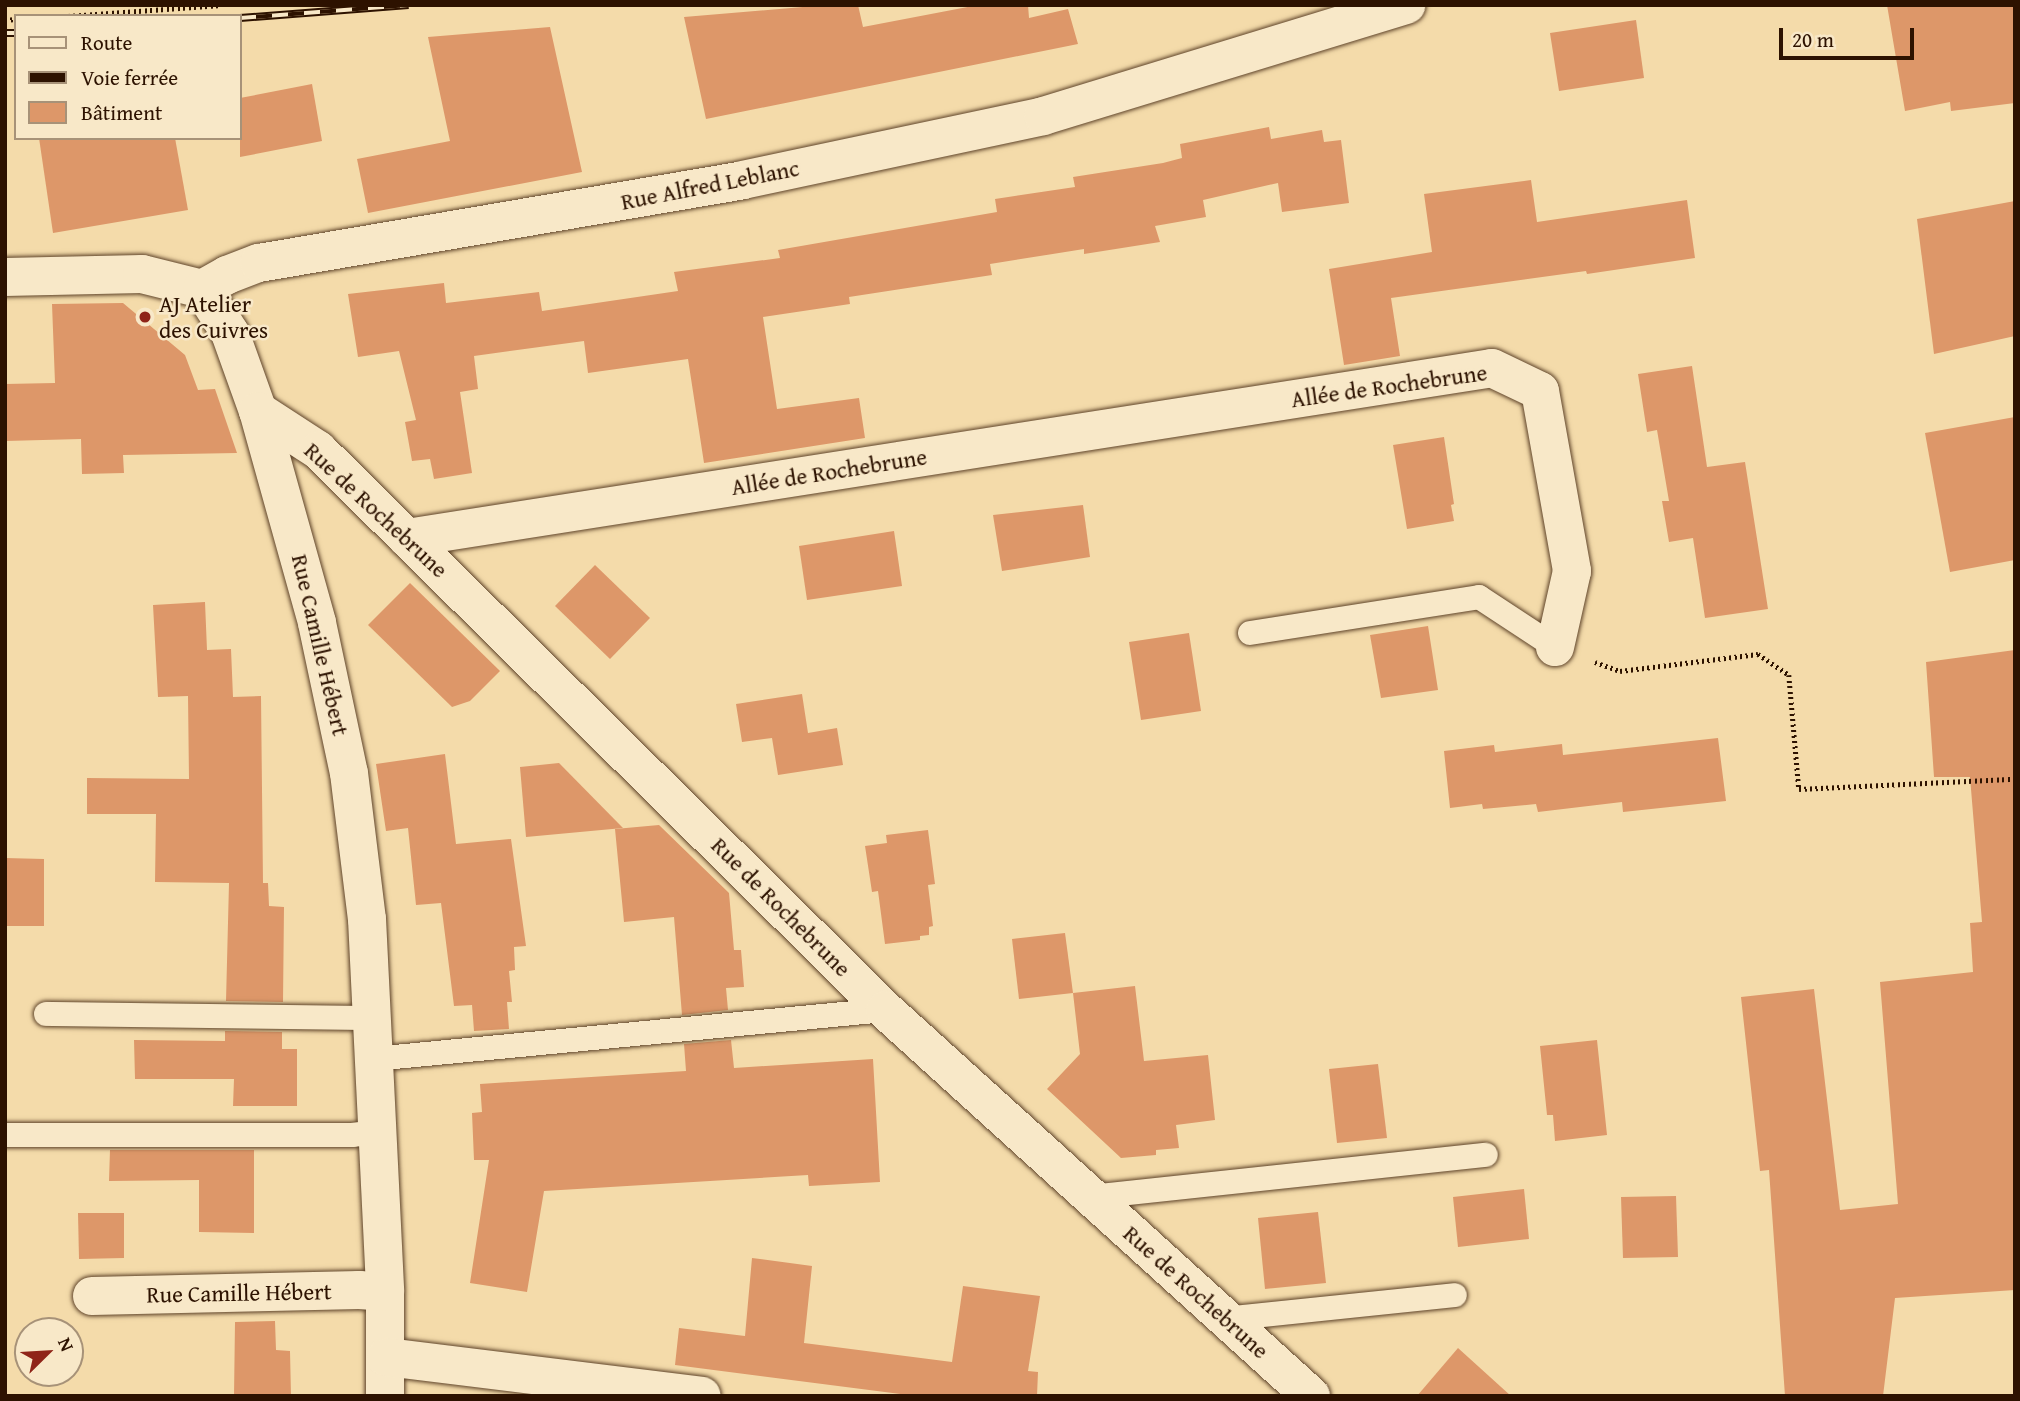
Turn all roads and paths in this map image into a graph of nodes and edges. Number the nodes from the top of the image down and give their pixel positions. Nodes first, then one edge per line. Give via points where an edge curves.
1 (222, 5) edge
2 (1406, 5) edge
3 (96, 14) edge
4 (5, 277) edge
5 (202, 289) junction
6 (258, 411) junction
7 (407, 538) junction
8 (1250, 633) dead end
9 (1555, 647) junction
10 (2015, 779) edge
11 (885, 1010) junction
12 (46, 1014) dead end
13 (372, 1018) junction
14 (374, 1059) junction
15 (376, 1132) junction
16 (5, 1135) edge
17 (1486, 1155) dead end
18 (1091, 1197) junction
19 (386, 1293) junction
20 (92, 1296) dead end
21 (1455, 1296) dead end
22 (1224, 1319) junction
23 (386, 1357) junction
24 (385, 1396) edge
25 (702, 1396) edge
26 (1311, 1396) edge

1 - 3 path
2 - 5 street, Rue Alfred Leblanc via 1043,116 743,180 259,263
4 - 5 street via 142,274
5 - 6 street, Rue Camille Hébert via 230,333
6 - 7 street, Rue de Rochebrune via 317,450
6 - 13 street, Rue Camille Hébert via 317,622 349,773 363,879
7 - 9 street, Allée de Rochebrune via 1492,368 1540,391 1572,571
7 - 11 street, Rue de Rochebrune
8 - 9 lane via 1479,597
9 - 10 path via 1620,671 1758,654 1789,675 1799,789
11 - 14 lane
11 - 18 street, Rue de Rochebrune
12 - 13 lane
13 - 14 street, Rue Camille Hébert
14 - 15 street, Rue Camille Hébert
15 - 16 lane
15 - 19 street, Rue Camille Hébert
17 - 18 lane
18 - 22 street, Rue de Rochebrune
19 - 20 street, Rue Camille Hébert
19 - 23 street, Rue Camille Hébert
21 - 22 lane
22 - 26 street, Rue de Rochebrune
23 - 24 street, Rue Camille Hébert
23 - 25 street

